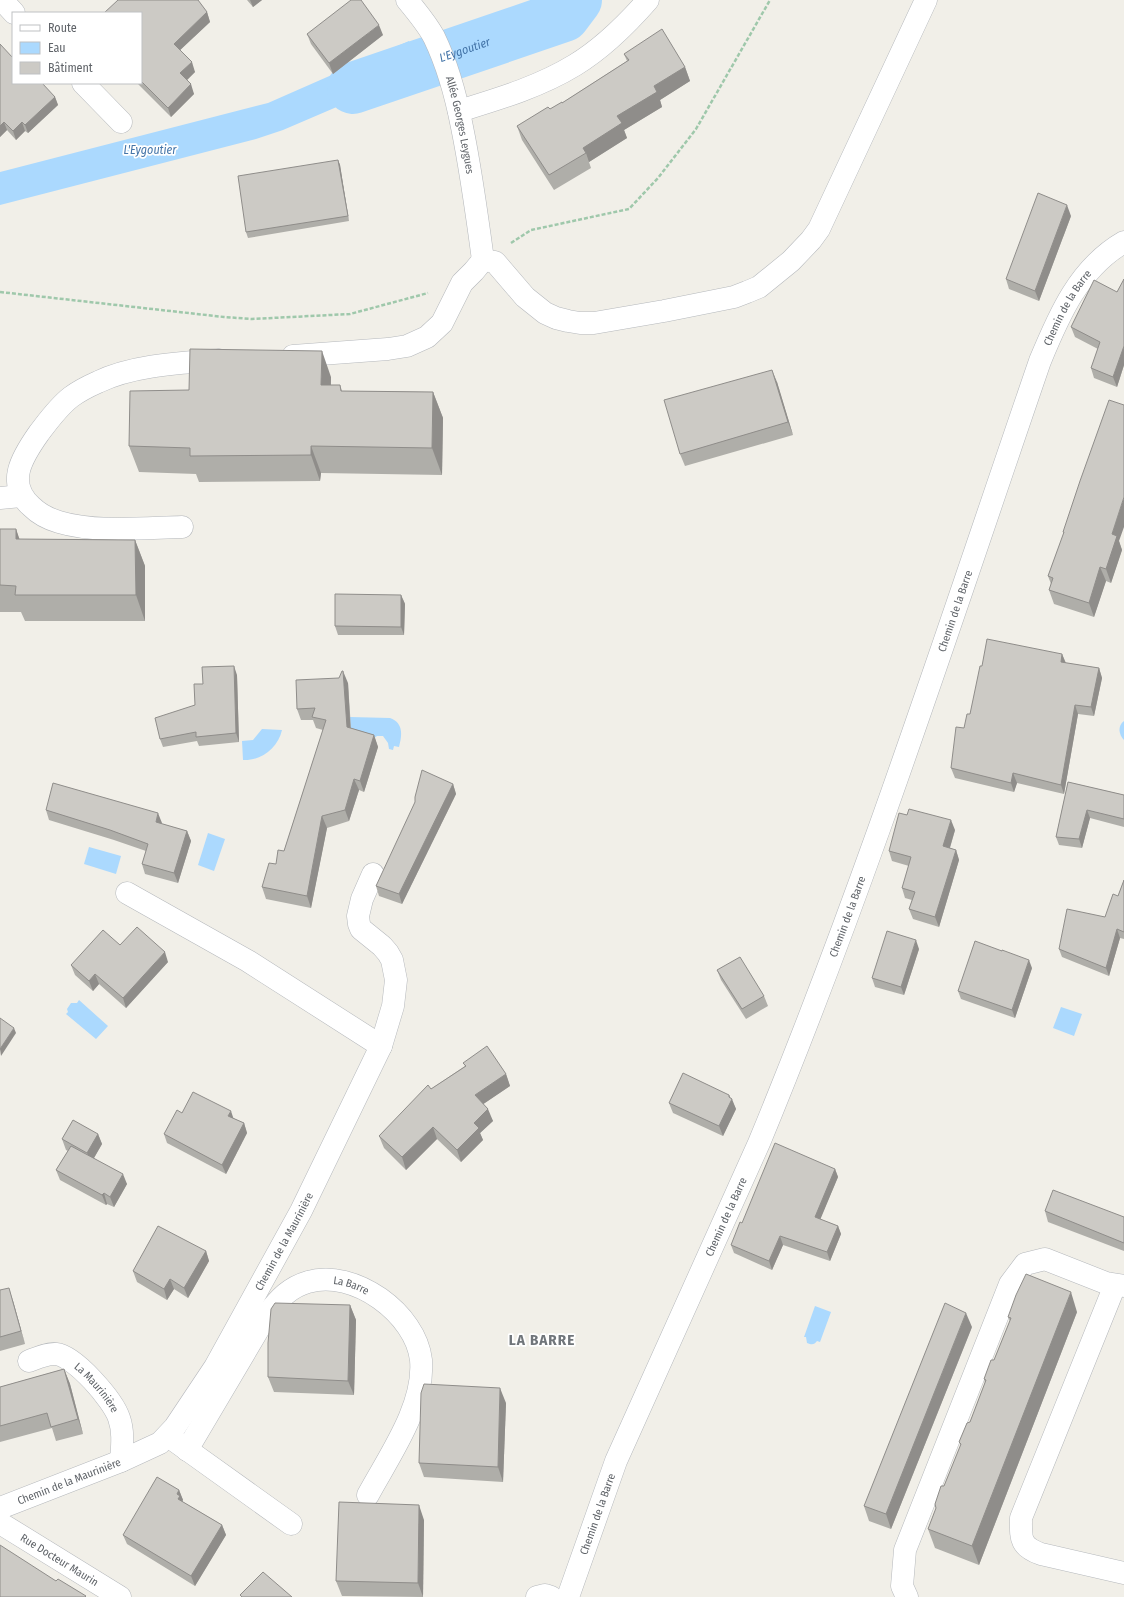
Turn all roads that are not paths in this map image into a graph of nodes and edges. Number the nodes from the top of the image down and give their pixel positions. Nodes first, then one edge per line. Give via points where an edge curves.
1 (2, 0) edge
2 (407, 0) edge
3 (648, 0) edge
4 (926, 0) edge
5 (13, 12) edge
6 (84, 84) edge
7 (459, 111) junction
8 (121, 122) dead end
9 (1124, 242) edge
10 (483, 260) junction
11 (273, 358) edge
12 (242, 359) edge
13 (10, 497) edge
14 (182, 527) dead end
15 (373, 874) dead end
16 (127, 893) dead end
17 (381, 1046) junction
18 (1120, 1286) edge
19 (29, 1361) dead end
20 (168, 1436) junction
21 (187, 1450) junction
22 (121, 1461) junction
23 (368, 1495) dead end
24 (0, 1508) edge
25 (0, 1523) edge
26 (291, 1524) dead end
27 (1124, 1573) edge
28 (120, 1597) edge
29 (537, 1597) edge
30 (552, 1597) edge
31 (568, 1597) edge
32 (907, 1597) edge

1 - 5 street
2 - 7 street, Allée Georges Leygues via 425,22 433,37 448,73
3 - 7 street via 609,40 576,64 509,96
4 - 10 street via 819,229 790,261 759,287 734,297 702,304 620,319 580,323 545,313 525,297 495,262
6 - 8 street
7 - 10 street, Allée Georges Leygues via 470,166
9 - 31 street, Chemin de la Barre via 1101,258 1080,282 1066,303 1040,361 868,860 778,1097 616,1461
10 - 11 street via 462,283 442,323 417,342 388,349
12 - 13 street via 174,363 143,368 99,381 71,397 51,417 27,452 18,478 18,487
13 - 14 street via 58,522 74,525 111,528
15 - 17 street, Chemin de la Maurinière via 362,899 359,924 388,953 396,980 393,1006
16 - 17 street via 248,961
17 - 20 street, Chemin de la Maurinière via 301,1211 215,1367
18 - 27 street via 1021,1518 1021,1538 1029,1550
18 - 32 street via 1045,1259 1025,1264 1010,1284 905,1550 902,1586
19 - 22 street, La Maurinière via 55,1354 65,1357 109,1398 122,1429
20 - 21 street
20 - 22 street, Chemin de la Maurinière via 151,1448
21 - 23 street, La Barre via 277,1302 296,1287 309,1282 346,1282 393,1309 412,1332 421,1361 417,1394 408,1420
21 - 26 street
22 - 24 street, Chemin de la Maurinière
25 - 28 street, Rue Docteur Maurin
29 - 30 street

